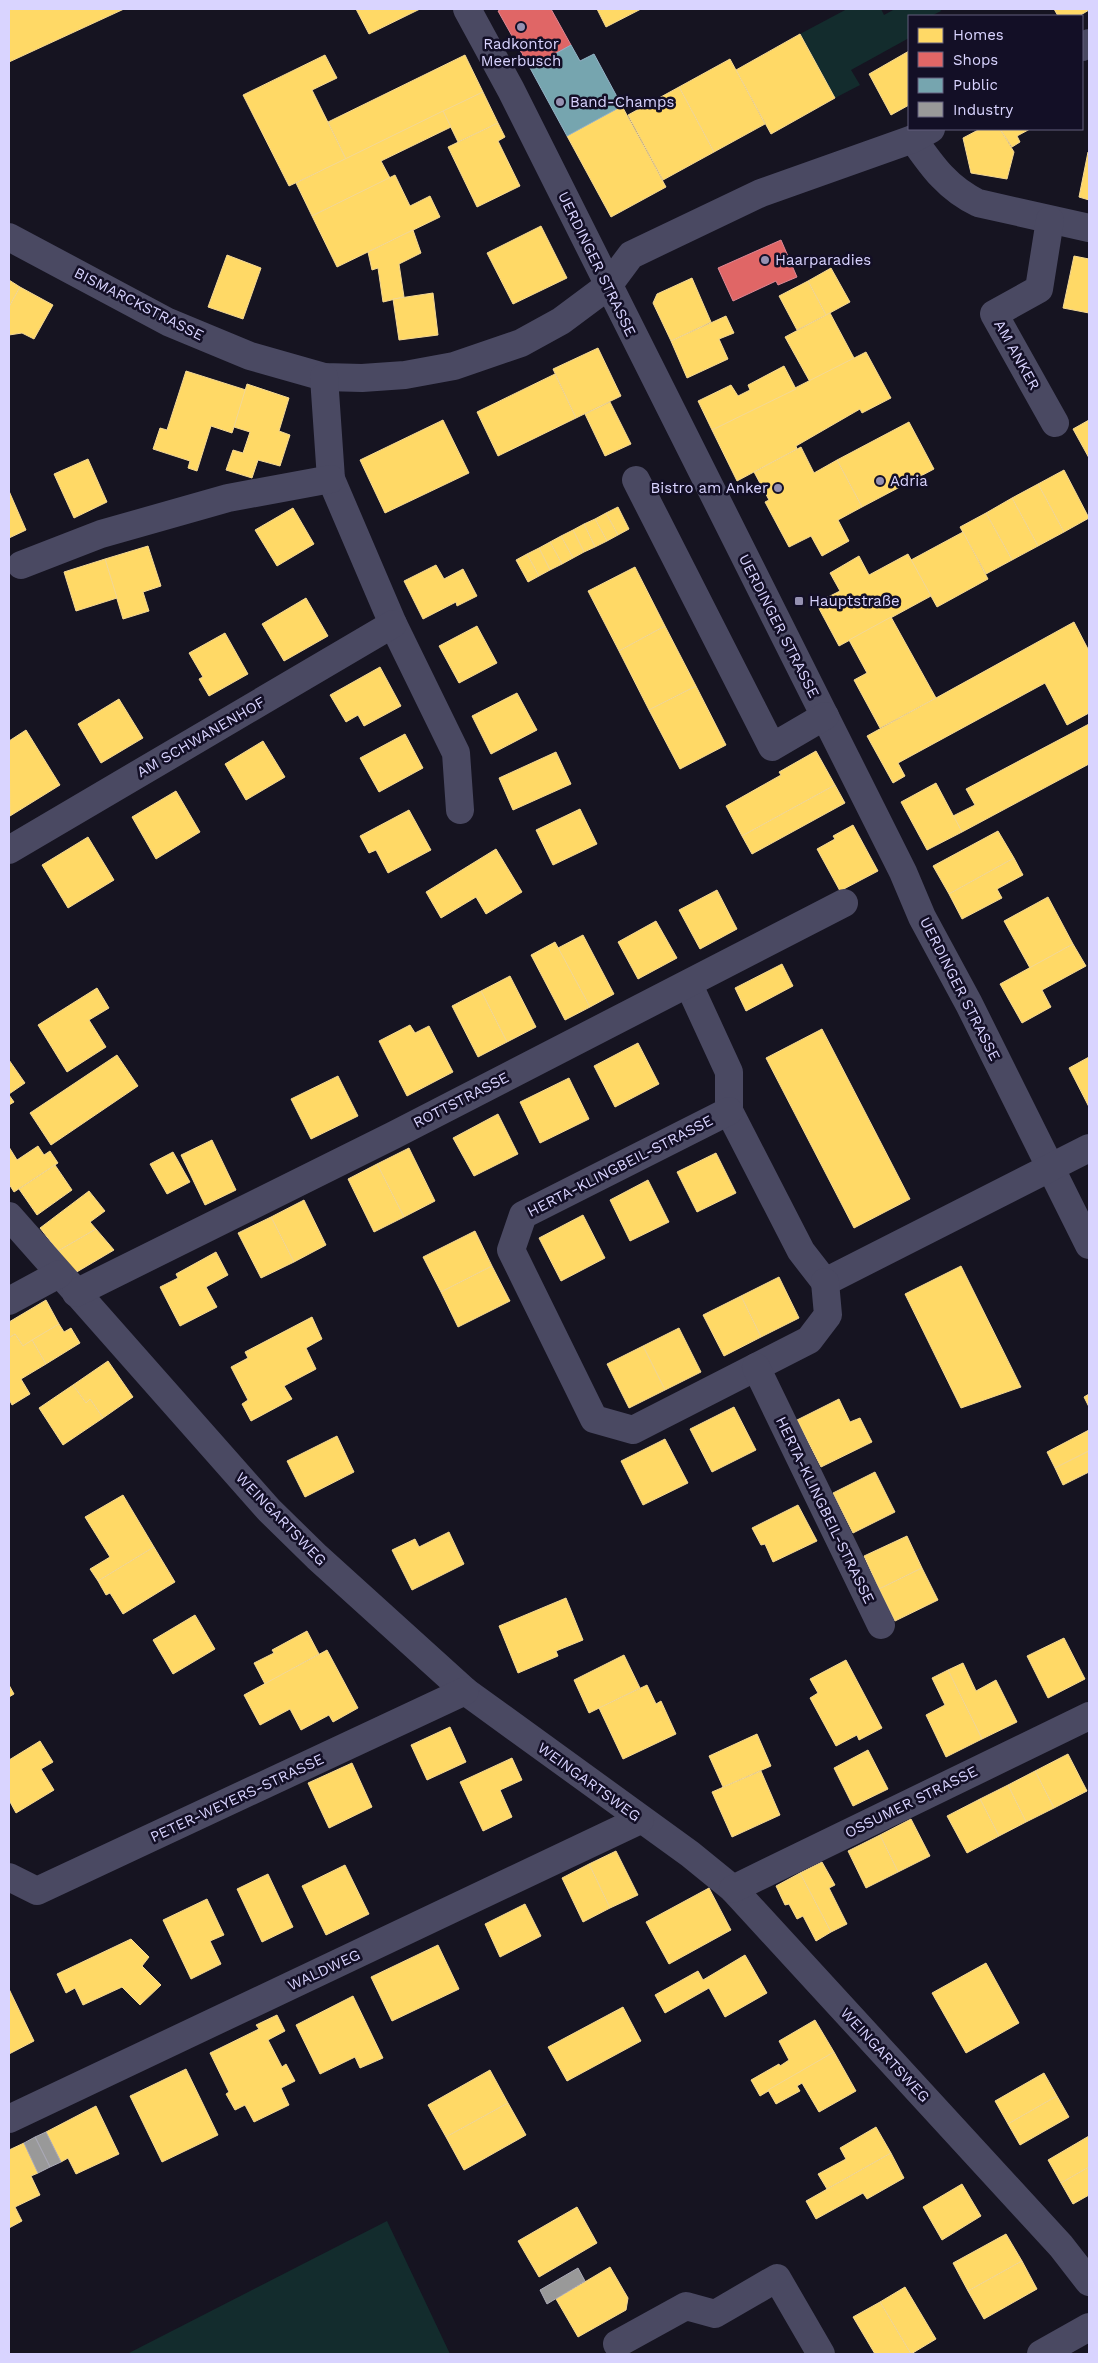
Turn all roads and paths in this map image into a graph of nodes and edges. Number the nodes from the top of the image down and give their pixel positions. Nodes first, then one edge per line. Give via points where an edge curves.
1 (467, 9) edge
2 (922, 134) edge
3 (1050, 220) junction
4 (1089, 228) edge
5 (9, 237) edge
6 (608, 286) junction
7 (324, 377) junction
8 (1055, 423) dead end
9 (331, 479) junction
10 (636, 480) dead end
11 (20, 565) dead end
12 (393, 624) junction
13 (825, 716) junction
14 (460, 810) dead end
15 (9, 850) edge
16 (844, 903) dead end
17 (689, 985) junction
18 (729, 1111) junction
19 (1089, 1148) edge
20 (1051, 1169) junction
21 (9, 1216) edge
22 (1089, 1245) edge
23 (825, 1282) junction
24 (67, 1283) junction
25 (9, 1301) edge
26 (756, 1368) junction
27 (881, 1625) dead end
28 (465, 1690) junction
29 (1089, 1716) edge
30 (640, 1820) junction
31 (9, 1877) edge
32 (733, 1889) junction
33 (9, 2119) edge
34 (1089, 2282) edge
35 (1089, 2327) edge
36 (617, 2344) dead end
37 (821, 2354) edge
38 (1041, 2354) edge

1 - 6 street, UERDINGER STRASSE
2 - 3 street via 946,183 961,195
2 - 6 street, BISMARCKSTRASSE via 761,193 631,255
3 - 4 street
3 - 8 street, AM ANKER via 1039,288 994,314
5 - 7 street, BISMARCKSTRASSE via 168,322 250,356
6 - 7 street, BISMARCKSTRASSE via 561,321 521,343 487,356 405,375
6 - 13 street, UERDINGER STRASSE
7 - 9 street
9 - 11 street via 228,498 101,534
9 - 12 street
10 - 13 street via 772,747
12 - 14 street via 456,754
12 - 15 street, AM SCHWANENHOF
13 - 20 street, UERDINGER STRASSE via 922,917
16 - 17 street, ROTTSTRASSE
17 - 18 street, HERTA-KLINGBEIL-STRASSE via 729,1072
17 - 24 street, ROTTSTRASSE via 394,1135
18 - 23 street, HERTA-KLINGBEIL-STRASSE via 801,1251
18 - 26 street, HERTA-KLINGBEIL-STRASSE via 523,1215 511,1250 594,1418 633,1430
19 - 20 street
20 - 22 street, UERDINGER STRASSE
20 - 23 street
21 - 24 street, WEINGARTSWEG
23 - 26 street, HERTA-KLINGBEIL-STRASSE via 828,1315 809,1340
24 - 25 street, ROTTSTRASSE
24 - 28 street, WEINGARTSWEG via 269,1510
26 - 27 street, HERTA-KLINGBEIL-STRASSE
28 - 30 street, WEINGARTSWEG
28 - 31 street, PETER-WEYERS-STRASSE via 37,1892
29 - 32 street, OSSUMER STRASSE
30 - 32 street, WEINGARTSWEG
30 - 33 street, WALDWEG
32 - 34 street, WEINGARTSWEG via 1061,2246
35 - 38 street
36 - 37 street via 686,2306 715,2314 778,2278

